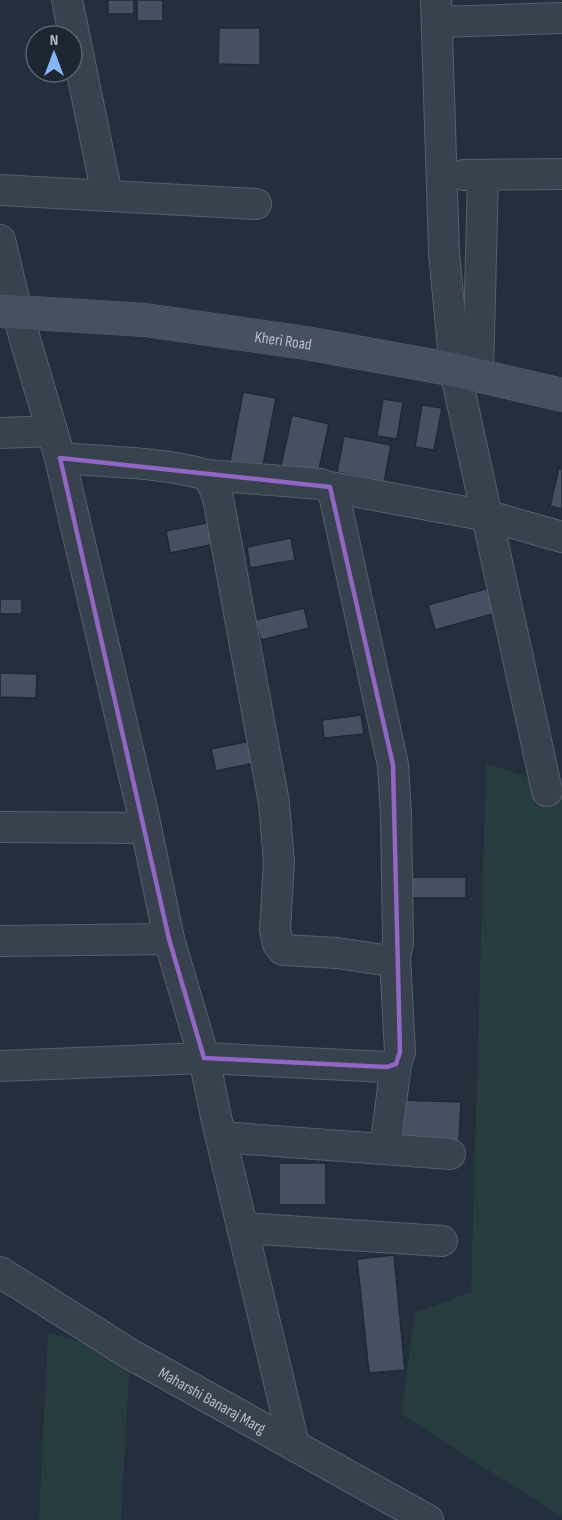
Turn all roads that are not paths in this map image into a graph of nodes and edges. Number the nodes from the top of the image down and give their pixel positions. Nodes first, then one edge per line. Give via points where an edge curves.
1 (67, 0) edge
2 (436, 11) edge
3 (562, 18) edge
4 (562, 174) edge
5 (483, 175) junction
6 (440, 176) junction
7 (0, 190) edge
8 (107, 195) junction
9 (256, 204) dead end
10 (0, 240) edge
11 (8, 312) edge
12 (467, 373) junction
13 (562, 395) edge
14 (0, 433) edge
15 (56, 445) junction
16 (207, 475) junction
17 (330, 487) junction
18 (488, 516) junction
19 (562, 537) edge
20 (547, 791) dead end
21 (0, 827) edge
22 (146, 828) junction
23 (169, 939) junction
24 (0, 941) edge
25 (395, 957) junction
26 (204, 1058) junction
27 (396, 1064) junction
28 (0, 1066) edge
29 (221, 1137) junction
30 (386, 1149) junction
31 (450, 1154) dead end
32 (242, 1228) junction
33 (442, 1241) dead end
34 (0, 1272) edge
35 (294, 1445) junction
36 (428, 1520) edge

1 - 8 street
2 - 3 street
2 - 6 street
4 - 5 street
5 - 6 street
5 - 12 street
6 - 12 street via 444,252
7 - 8 street
8 - 9 street
10 - 11 street
11 - 12 street, Kheri Road via 145,320 306,343
11 - 15 street
12 - 13 street, Kheri Road
12 - 18 street
14 - 15 street
15 - 16 street via 123,463
15 - 22 street
16 - 17 street
16 - 25 street via 218,498 274,803 279,862 275,929 278,944 283,950 390,961
17 - 18 street
17 - 25 street via 393,765 398,942
18 - 19 street
18 - 20 street
21 - 22 street
22 - 23 street
23 - 24 street
23 - 26 street
25 - 27 street via 400,1052
26 - 27 street via 387,1067
26 - 28 street
26 - 29 street
27 - 30 street
29 - 30 street
29 - 32 street
30 - 31 street
32 - 33 street
32 - 35 street
34 - 35 street, Maharshi Banaraj Marg via 130,1354
35 - 36 street, Maharshi Banaraj Marg

